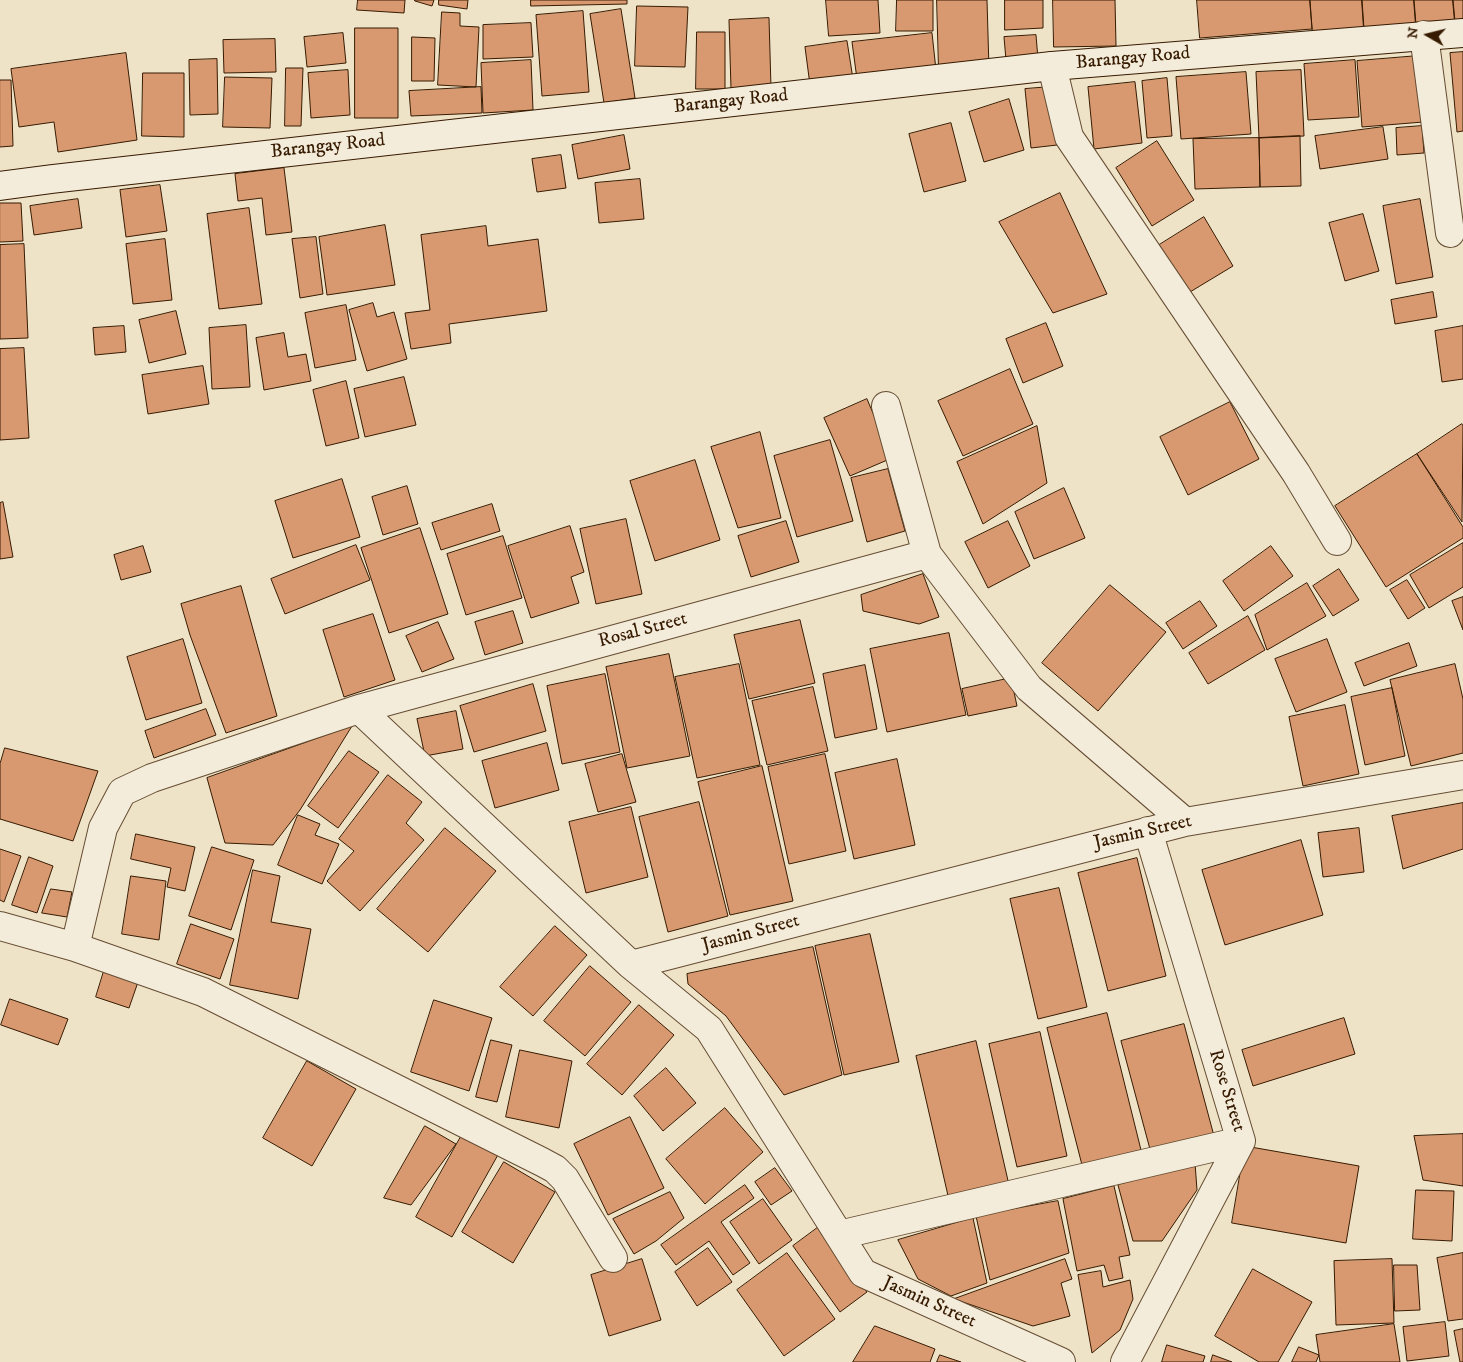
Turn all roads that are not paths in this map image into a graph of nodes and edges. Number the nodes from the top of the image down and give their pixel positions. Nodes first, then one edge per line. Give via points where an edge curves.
1 (1463, 33) edge
2 (1424, 35) junction
3 (1052, 66) junction
4 (0, 186) edge
5 (1450, 233) dead end
6 (886, 406) dead end
7 (1337, 541) dead end
8 (927, 554) junction
9 (359, 708) junction
10 (1463, 776) edge
11 (1185, 822) junction
12 (1148, 831) junction
13 (0, 926) edge
14 (75, 947) junction
15 (631, 965) junction
16 (1241, 1141) junction
17 (839, 1234) junction
18 (613, 1258) dead end
19 (1061, 1362) edge
20 (1125, 1362) edge

1 - 2 street, Barangay Road
2 - 3 street, Barangay Road
2 - 5 street
3 - 4 street, Barangay Road
3 - 7 street via 1069,137 1296,473
6 - 8 street
8 - 9 street, Rosal Street
8 - 11 street via 1029,688
9 - 14 street, Rosal Street via 152,778 122,792 103,828
9 - 15 street
10 - 11 street, Jasmin Street
11 - 12 street, Jasmin Street
12 - 15 street, Jasmin Street
12 - 16 street, Rose Street
13 - 14 street
14 - 18 street via 203,992 555,1169 565,1179
15 - 17 street, Jasmin Street via 709,1029
16 - 17 street
16 - 20 street, Rose Street
17 - 19 street, Jasmin Street via 863,1273

